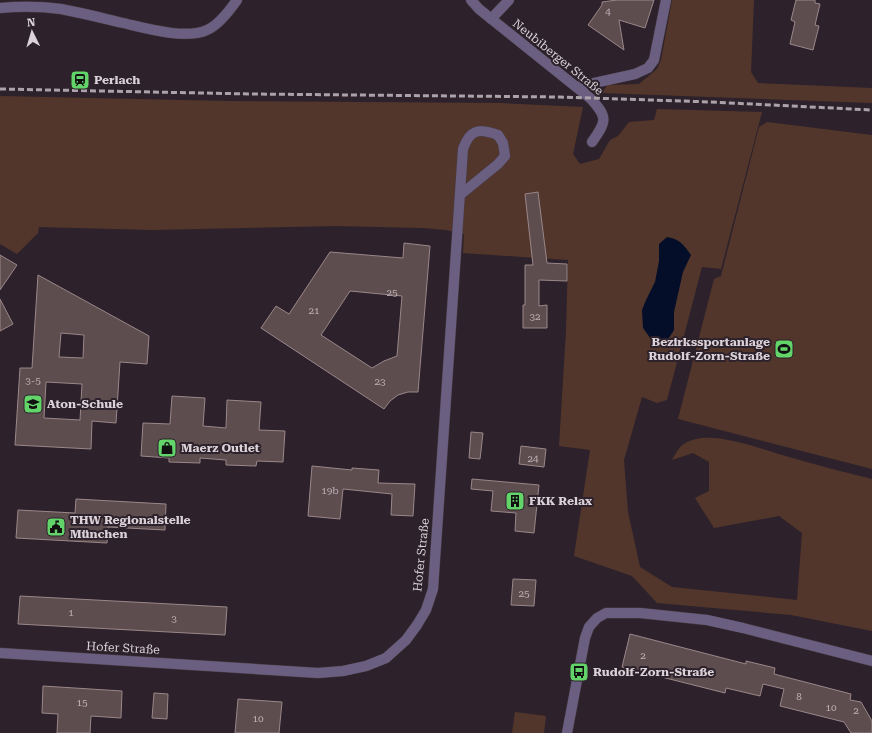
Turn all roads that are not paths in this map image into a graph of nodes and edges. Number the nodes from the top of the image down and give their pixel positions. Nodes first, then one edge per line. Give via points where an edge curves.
1 (237, 0) edge
2 (471, 0) edge
3 (509, 0) edge
4 (666, 0) edge
5 (0, 8) edge
6 (491, 19) junction
7 (576, 87) junction
8 (592, 142) dead end
9 (460, 195) junction
10 (0, 653) edge
11 (872, 661) edge
12 (567, 733) edge

1 - 5 street via 207,30 182,34 58,9 24,6
2 - 6 street, Neubiberger Straße
3 - 6 street
4 - 7 street via 654,60 648,68 635,74
6 - 7 street, Neubiberger Straße
7 - 8 street, Neubiberger Straße via 600,109 604,118 602,128
9 - 9 street, Hofer Straße via 505,156 503,143 498,134 474,132 466,140 463,149
9 - 10 street, Hofer Straße via 433,588 426,610 406,640 386,658 366,666 318,673
11 - 12 street via 707,620 606,613 589,627 585,638

